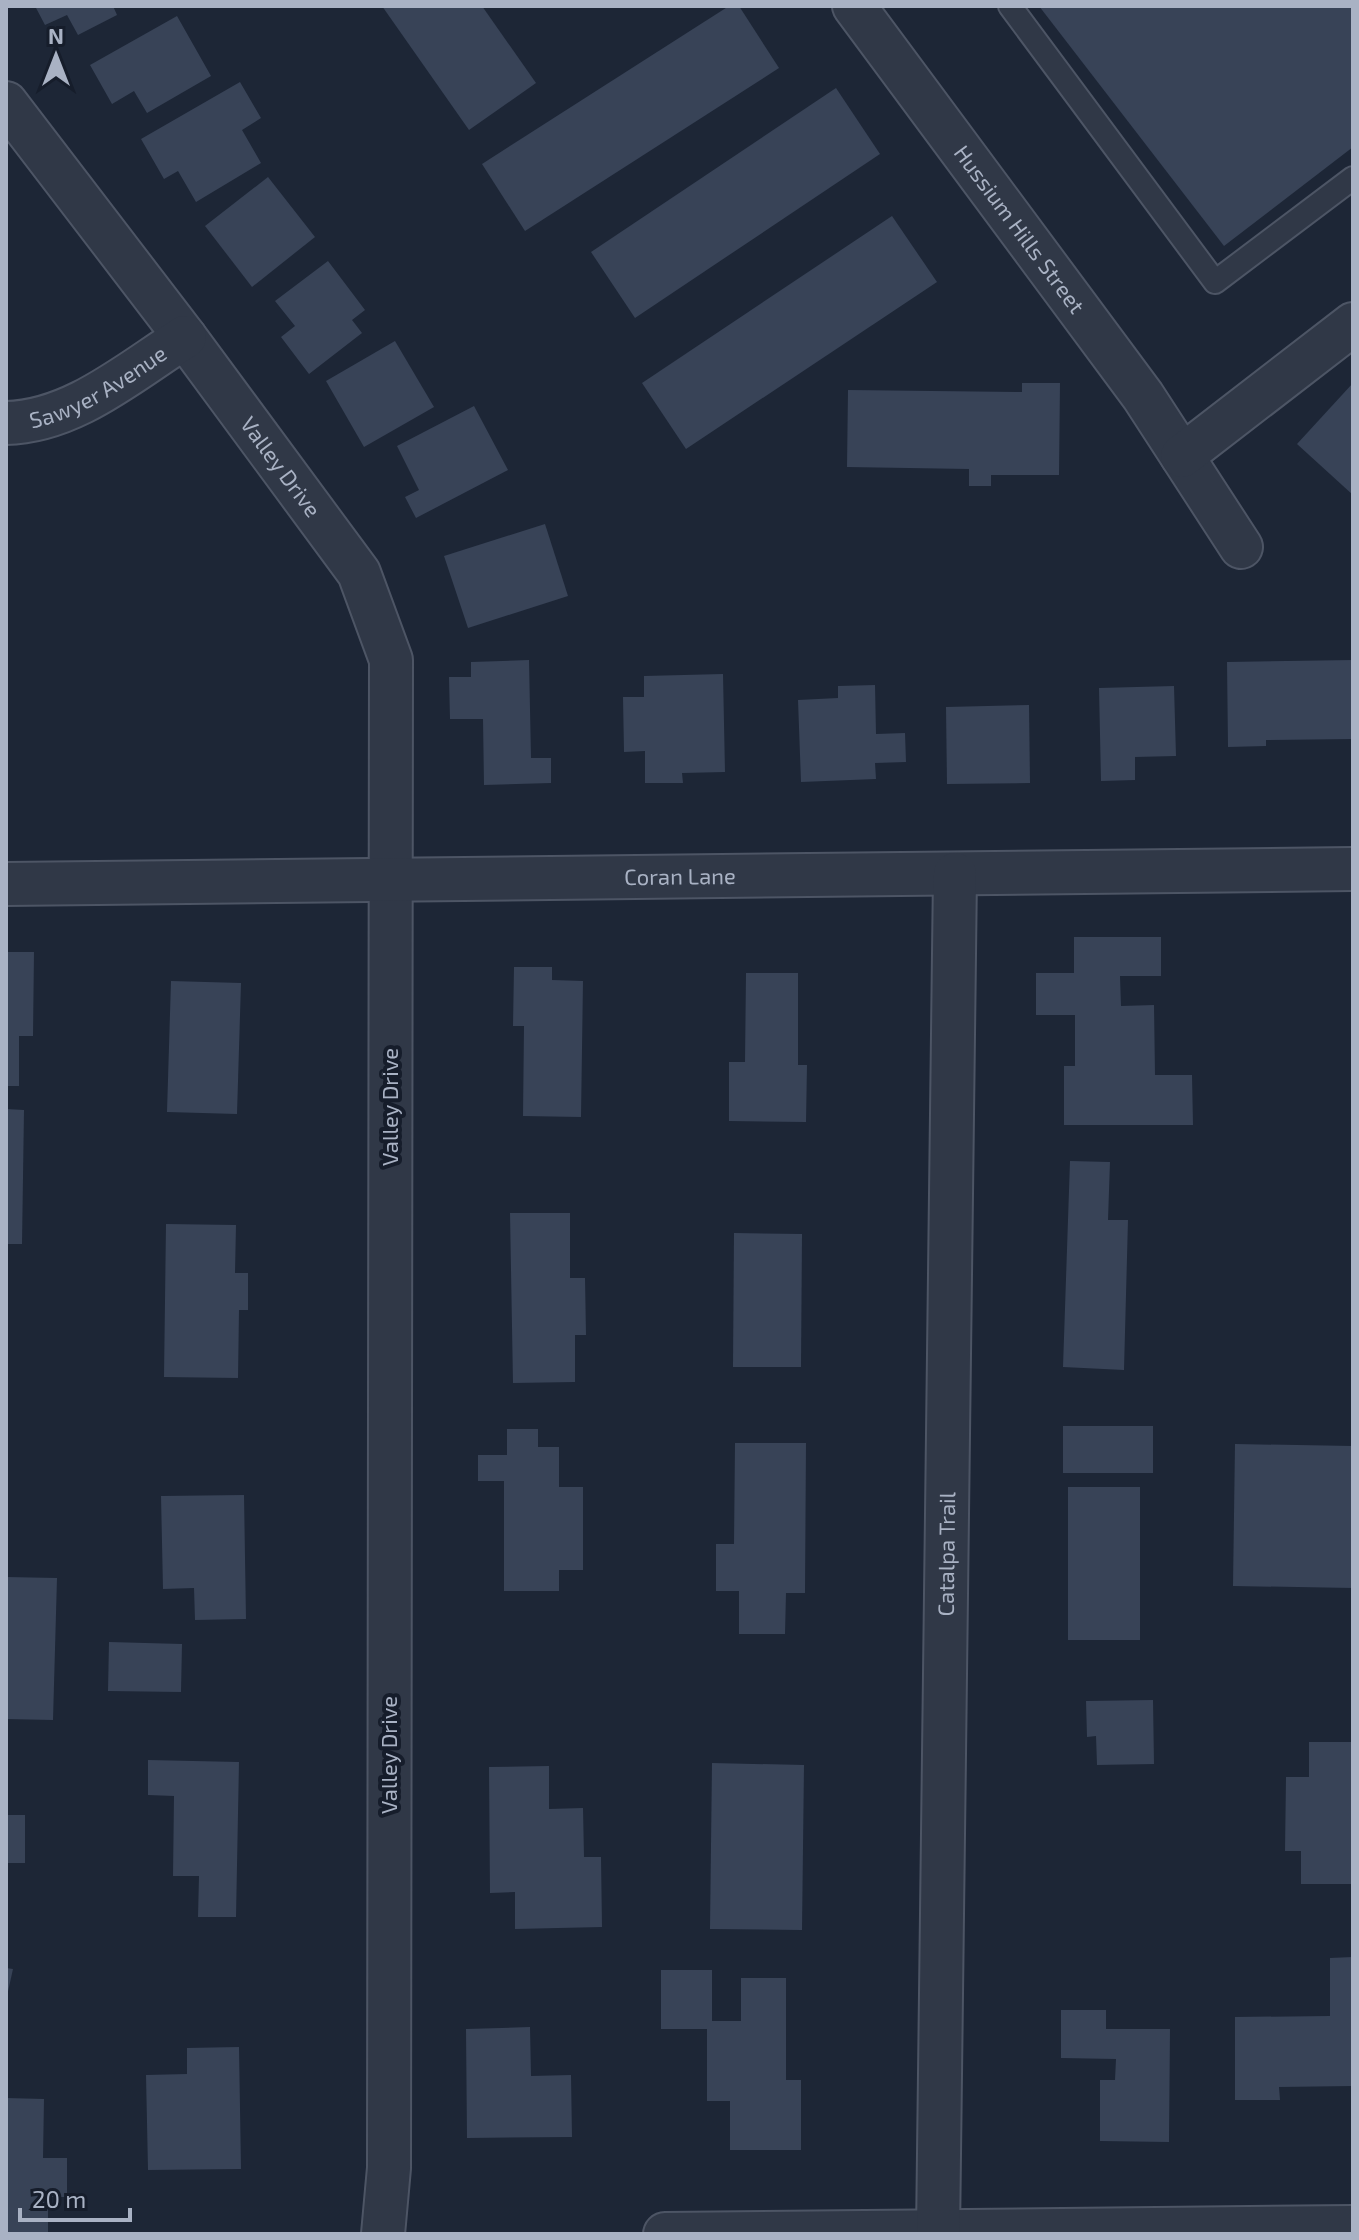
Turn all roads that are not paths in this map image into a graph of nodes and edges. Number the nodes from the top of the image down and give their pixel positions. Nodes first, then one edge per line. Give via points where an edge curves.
1 (854, 6) edge
2 (1010, 6) edge
3 (6, 103) edge
4 (1353, 178) edge
5 (1353, 324) edge
6 (185, 337) junction
7 (6, 423) edge
8 (1182, 456) junction
9 (1241, 547) dead end
10 (1353, 869) edge
11 (955, 874) junction
12 (391, 880) junction
13 (6, 884) edge
14 (1353, 2227) edge
15 (938, 2233) edge
16 (383, 2234) edge
17 (665, 2234) edge

1 - 8 street, Hussium Hills Street
2 - 4 lane via 1215,282
3 - 6 street, Valley Drive
5 - 8 street
6 - 7 street, Sawyer Avenue via 75,407
6 - 12 street, Valley Drive via 359,573 391,660
8 - 9 street, Hussium Hills Street
10 - 11 street, Coran Lane
11 - 12 street, Coran Lane
11 - 15 street, Catalpa Trail
12 - 13 street, Coran Lane
12 - 16 street, Valley Drive via 389,2168
14 - 15 street
15 - 17 street

